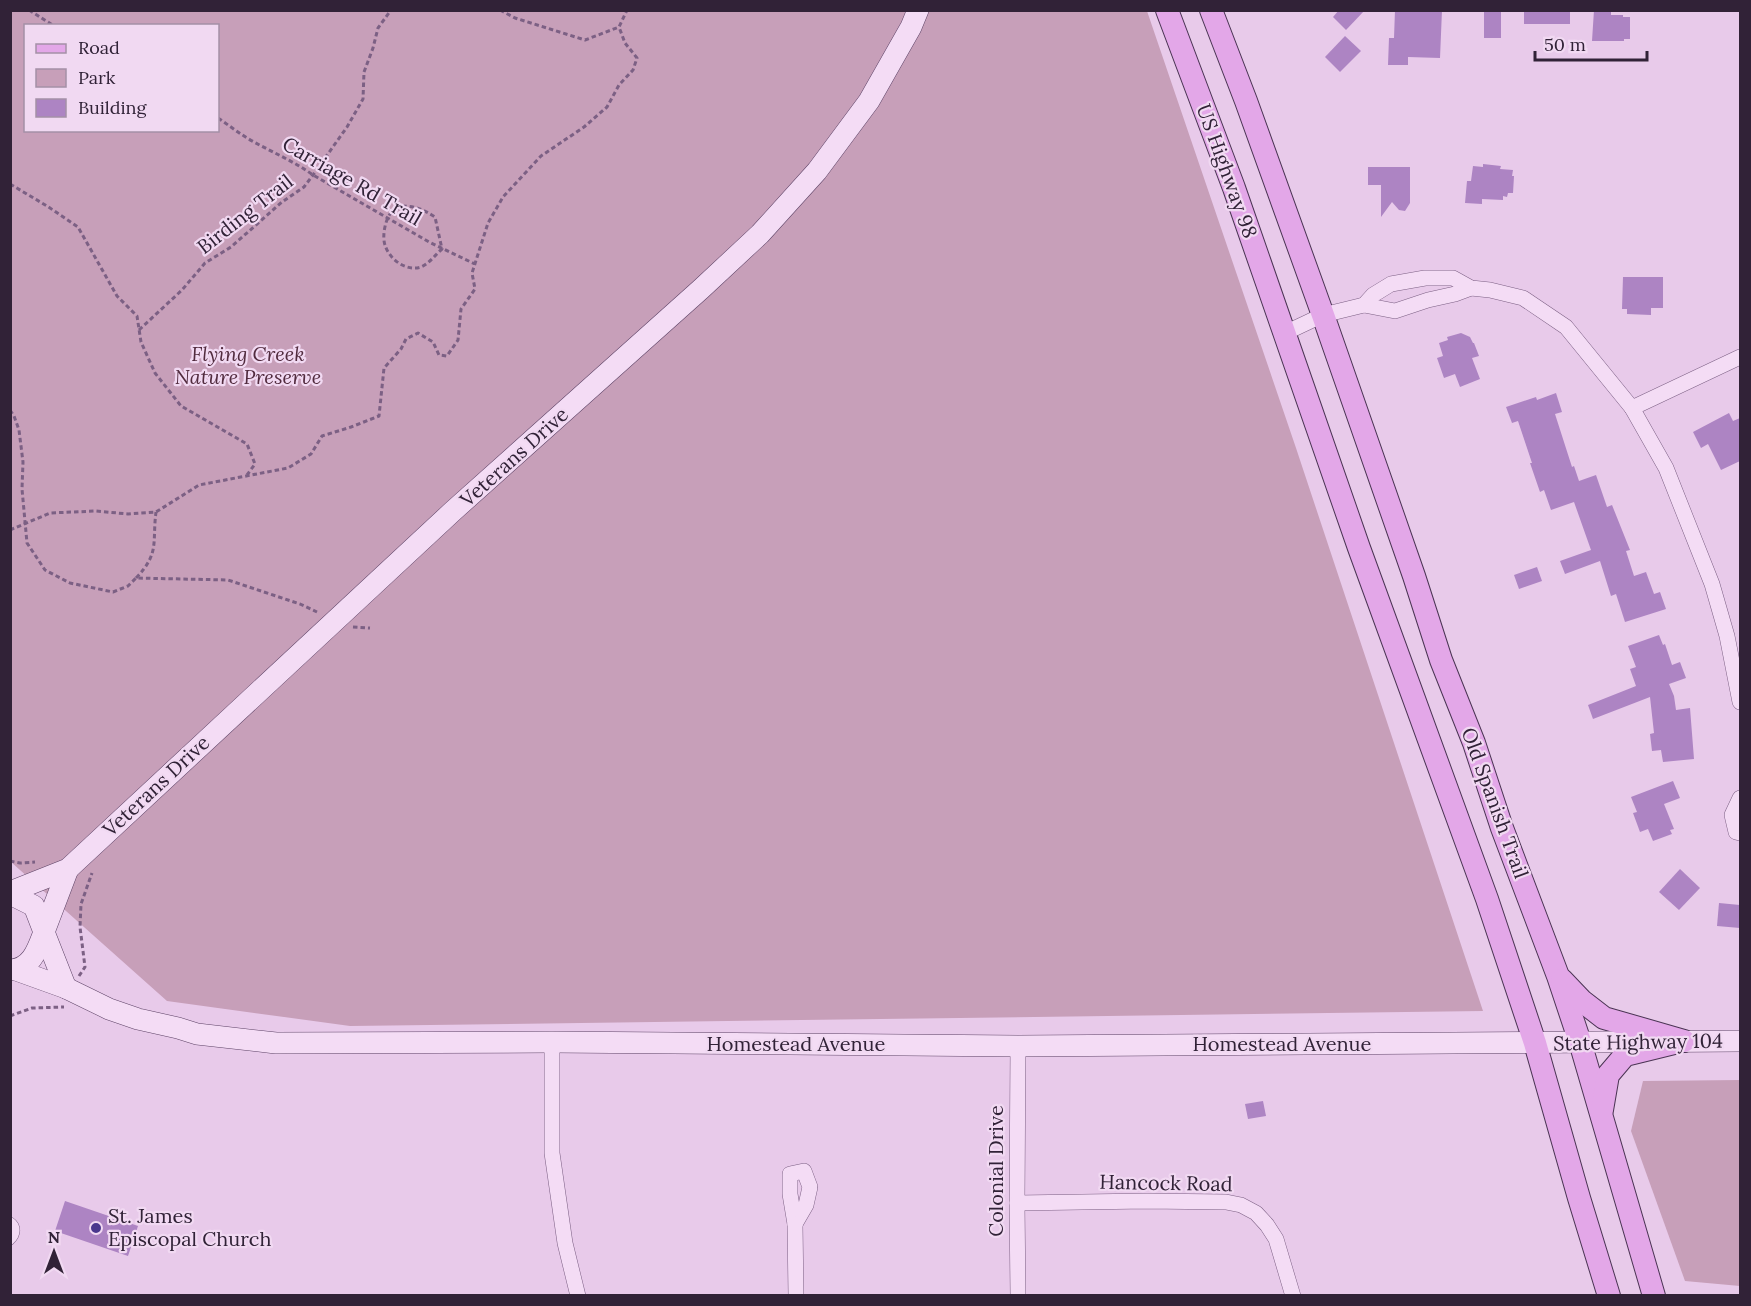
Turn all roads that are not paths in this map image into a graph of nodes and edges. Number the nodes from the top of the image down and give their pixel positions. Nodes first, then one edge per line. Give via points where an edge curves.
1 (918, 10) edge
2 (1167, 10) edge
3 (1211, 10) edge
4 (1471, 288) junction
5 (1364, 305) junction
6 (1323, 315) junction
7 (1285, 333) junction
8 (1740, 357) edge
9 (1632, 408) junction
10 (1740, 702) edge
11 (1740, 798) edge
12 (1740, 833) edge
13 (68, 869) junction
14 (10, 893) edge
15 (44, 932) junction
16 (13, 970) edge
17 (1558, 976) junction
18 (66, 988) junction
19 (1684, 1041) junction
20 (1740, 1041) edge
21 (552, 1042) junction
22 (1580, 1042) junction
23 (1535, 1043) junction
24 (1018, 1046) junction
25 (1601, 1116) junction
26 (1017, 1203) junction
27 (10, 1221) edge
28 (795, 1224) dead end
29 (10, 1241) edge
30 (578, 1296) edge
31 (796, 1296) edge
32 (1018, 1296) edge
33 (1293, 1296) edge
34 (1609, 1296) edge
35 (1654, 1296) edge

1 - 13 street, Veterans Drive via 868,101 817,171 760,234 453,511
2 - 7 main road, US Highway 98
3 - 6 main road, US Highway 98
4 - 5 street via 1395,311
4 - 5 street via 1454,278 1409,280 1383,287
4 - 9 street via 1523,298 1566,327
5 - 6 street
6 - 7 street
6 - 17 main road, Old Spanish Trail via 1441,660
7 - 23 main road, Old Spanish Trail
8 - 9 street
9 - 10 street via 1666,468 1712,584
11 - 12 street via 1732,815 1736,832
13 - 14 street, Veterans Drive
13 - 15 street, Veterans Drive
14 - 15 street via 34,906
15 - 16 street, Veterans Drive via 34,958
15 - 18 street
16 - 18 street, Homestead Avenue
17 - 19 main road via 1604,1018
17 - 22 main road, Old Spanish Trail
18 - 21 street, Homestead Avenue via 138,1019 197,1034 265,1042
19 - 20 street, State Highway 104
19 - 22 street, State Highway 104
19 - 25 main road via 1625,1055 1608,1075
21 - 24 street, Homestead Avenue
21 - 30 street via 552,1153 565,1243
22 - 23 street, State Highway 104
22 - 25 main road, Old Spanish Trail
23 - 24 street, Homestead Avenue
23 - 34 main road, Old Spanish Trail
24 - 26 street, Colonial Drive
25 - 35 main road, Old Spanish Trail
26 - 32 street, Colonial Drive
26 - 33 street, Hancock Road via 1147,1201 1240,1205 1268,1225
27 - 29 lane via 16,1230
28 - 31 street

